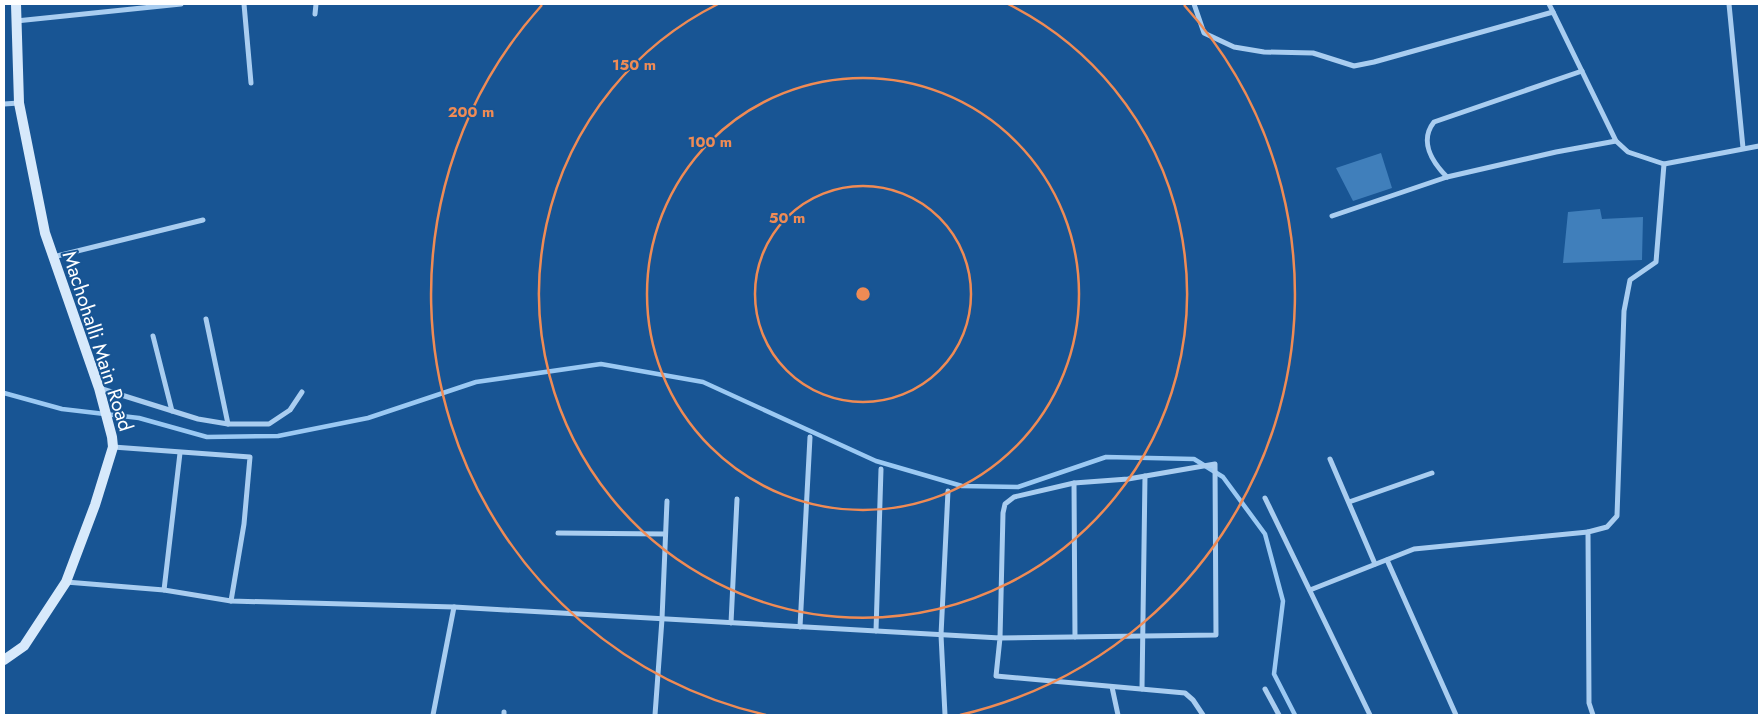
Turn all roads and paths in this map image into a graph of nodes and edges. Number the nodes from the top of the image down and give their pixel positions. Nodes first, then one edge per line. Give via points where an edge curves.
1 (16, 4) edge
2 (181, 4) edge
3 (244, 4) edge
4 (316, 4) edge
5 (1194, 4) edge
6 (1548, 4) edge
7 (1729, 4) edge
8 (1554, 12) junction
9 (315, 14) dead end
10 (16, 21) junction
11 (1582, 71) junction
12 (250, 83) dead end
13 (19, 103) junction
14 (4, 104) edge
15 (1616, 141) junction
16 (1759, 146) edge
17 (1743, 148) junction
18 (1664, 164) junction
19 (1447, 177) junction
20 (1332, 216) dead end
21 (203, 220) dead end
22 (53, 257) junction
23 (206, 319) dead end
24 (153, 336) dead end
25 (99, 388) junction
26 (302, 392) dead end
27 (172, 411) junction
28 (228, 424) junction
29 (810, 437) dead end
30 (113, 442) junction
31 (180, 453) junction
32 (1330, 460) dead end
33 (881, 469) dead end
34 (1432, 473) dead end
35 (1145, 476) junction
36 (1074, 483) junction
37 (948, 491) dead end
38 (737, 498) dead end
39 (1265, 498) dead end
40 (666, 501) dead end
41 (1349, 502) junction
42 (1588, 532) junction
43 (558, 533) dead end
44 (665, 534) junction
45 (1387, 560) junction
46 (1376, 564) junction
47 (66, 582) junction
48 (164, 590) junction
49 (1310, 590) junction
50 (231, 601) junction
51 (454, 608) junction
52 (662, 619) junction
53 (731, 623) junction
54 (800, 627) junction
55 (876, 631) junction
56 (941, 635) junction
57 (1143, 636) junction
58 (1075, 637) junction
59 (1000, 638) junction
60 (4, 660) edge
61 (1112, 687) junction
62 (1142, 689) junction
63 (1266, 689) dead end
64 (433, 715) edge
65 (655, 715) edge
66 (945, 715) edge
67 (1118, 715) edge
68 (1203, 715) edge
69 (1279, 715) edge
70 (1370, 715) edge
71 (1456, 715) edge
72 (1593, 715) edge

1 - 10 street, Machohalli Main Road
2 - 10 street
3 - 12 street
4 - 9 street
5 - 8 street via 1204,33 1234,46 1264,52 1313,53 1354,66
6 - 8 street
7 - 17 street
8 - 11 street
10 - 13 street, Machohalli Main Road
11 - 15 street
11 - 19 street via 1434,122 1427,131 1428,148 1437,167
13 - 14 street
13 - 22 street, Machohalli Main Road via 45,233
15 - 18 street via 1628,152
15 - 19 street
16 - 17 street
17 - 18 street
18 - 42 street via 1656,262 1630,280 1624,311 1617,516 1607,527
19 - 20 street
21 - 22 street
22 - 25 street, Machohalli Main Road
23 - 28 street
24 - 27 street
25 - 27 street
25 - 30 street, Machohalli Main Road
26 - 28 street via 290,410 268,424
27 - 28 street
29 - 54 street
30 - 31 street
30 - 47 street, Machohalli Main Road via 95,505
31 - 48 street
31 - 50 street via 250,457 244,524
32 - 41 street
33 - 55 street
34 - 41 street
35 - 36 street
35 - 57 street
35 - 57 street via 1215,464 1216,635
36 - 58 street
36 - 59 street via 1014,497 1005,504
37 - 56 street
38 - 53 street
39 - 49 street
40 - 44 street
41 - 46 street
42 - 45 street via 1414,549
42 - 72 street via 1589,703
43 - 44 street
44 - 52 street
45 - 46 street
45 - 71 street
46 - 49 street
47 - 48 street
47 - 60 street, Machohalli Main Road via 24,646
48 - 50 street
49 - 70 street
50 - 51 street
51 - 52 street
51 - 64 street
52 - 53 street
52 - 65 street
53 - 54 street
54 - 55 street
55 - 56 street
56 - 59 street
56 - 66 street
57 - 58 street
57 - 62 street
58 - 59 street
59 - 61 street via 996,676
61 - 62 street
61 - 67 street
62 - 68 street via 1185,693
63 - 69 street

